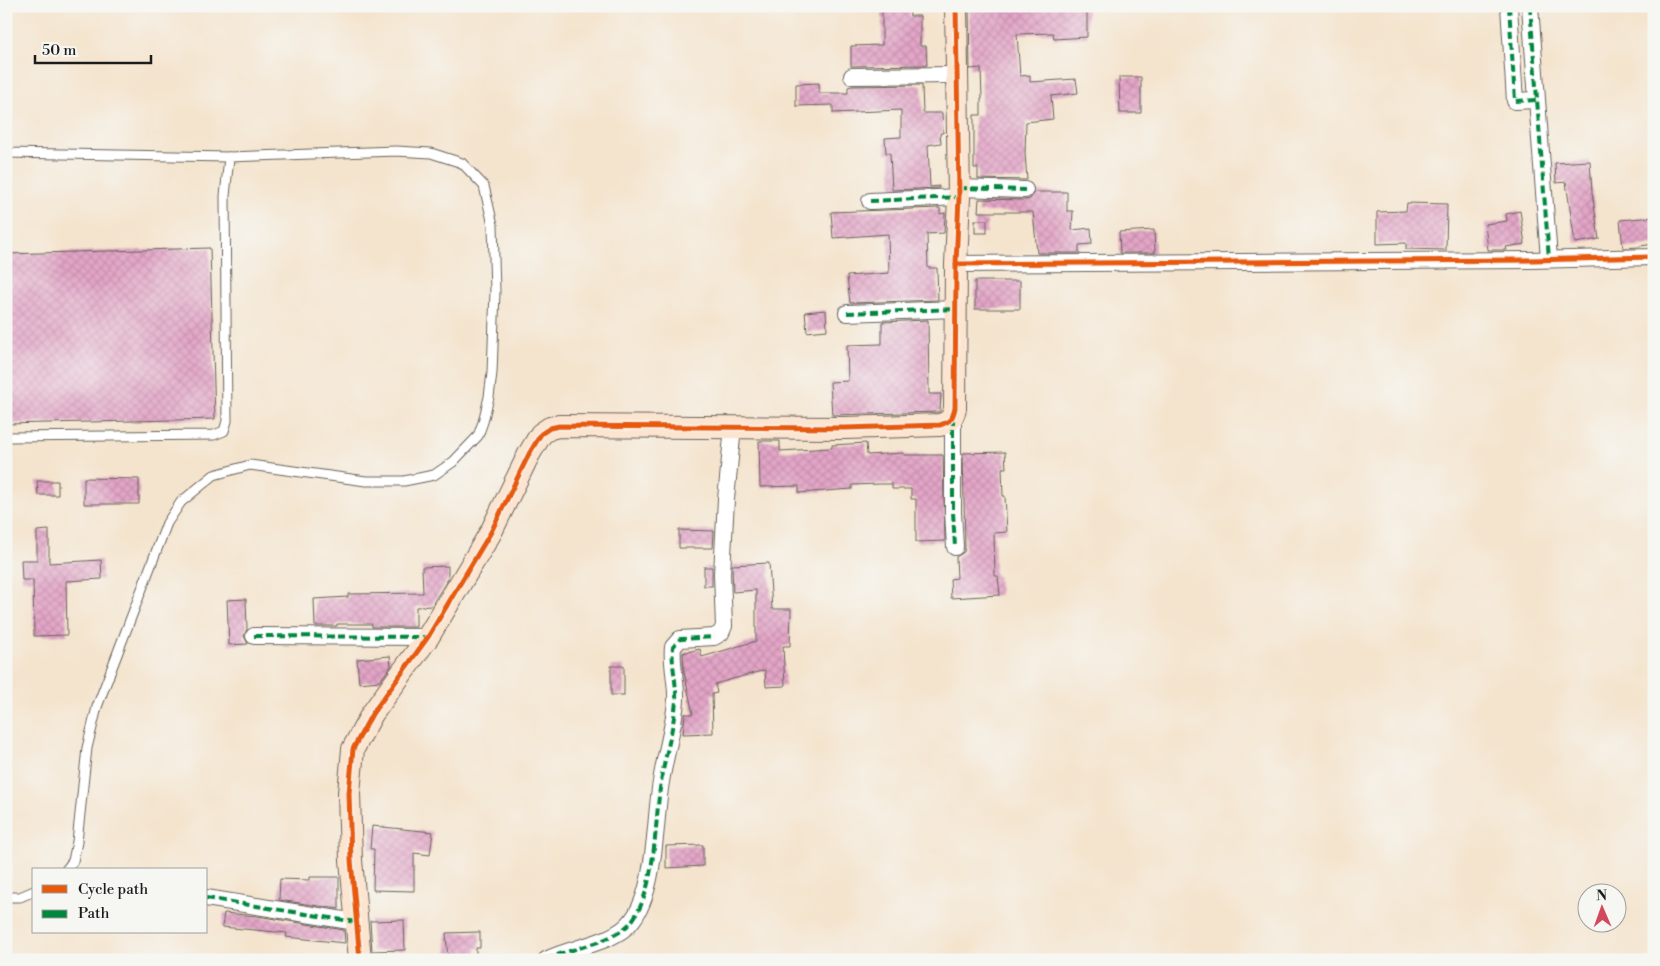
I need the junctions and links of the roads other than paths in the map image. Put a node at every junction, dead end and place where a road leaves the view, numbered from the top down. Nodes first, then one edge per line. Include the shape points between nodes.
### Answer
1 (956, 6) edge
2 (1510, 6) edge
3 (1530, 6) edge
4 (957, 75) junction
5 (852, 76) dead end
6 (1536, 100) junction
7 (6, 153) edge
8 (229, 156) junction
9 (1025, 190) dead end
10 (959, 192) junction
11 (870, 201) dead end
12 (1654, 257) edge
13 (1549, 259) junction
14 (956, 264) junction
15 (956, 309) junction
16 (847, 313) dead end
17 (953, 417) junction
18 (733, 427) junction
19 (6, 436) edge
20 (954, 547) dead end
21 (254, 636) dead end
22 (428, 637) junction
23 (68, 868) edge
24 (32, 892) edge
25 (6, 897) edge
26 (208, 898) edge
27 (356, 922) junction
28 (360, 960) edge
29 (546, 960) edge

1 - 4 street
2 - 6 street via 1515,101
3 - 6 street
4 - 5 street
4 - 10 street
6 - 13 street
7 - 8 lane
8 - 19 lane via 225,196 227,421 224,430 214,435
8 - 23 lane via 431,153 462,163 484,186 492,226 495,292 492,373 483,422 478,436 467,448 434,475 404,481 366,481 250,465 214,474 180,502 167,523 96,707 87,748 78,842
9 - 10 street
10 - 11 street
10 - 14 street
12 - 13 street
13 - 14 street
14 - 15 street
15 - 16 street
15 - 17 street
17 - 18 street via 940,424 846,428
17 - 20 street
18 - 22 street via 559,426 541,434 491,532
18 - 29 street via 722,574 724,626 714,637 680,639 673,647 675,710 661,782 647,889 638,913 626,928 608,938
21 - 22 street
22 - 27 street via 372,714 353,749 349,793
24 - 25 lane via 20,897
26 - 27 street
27 - 28 street

